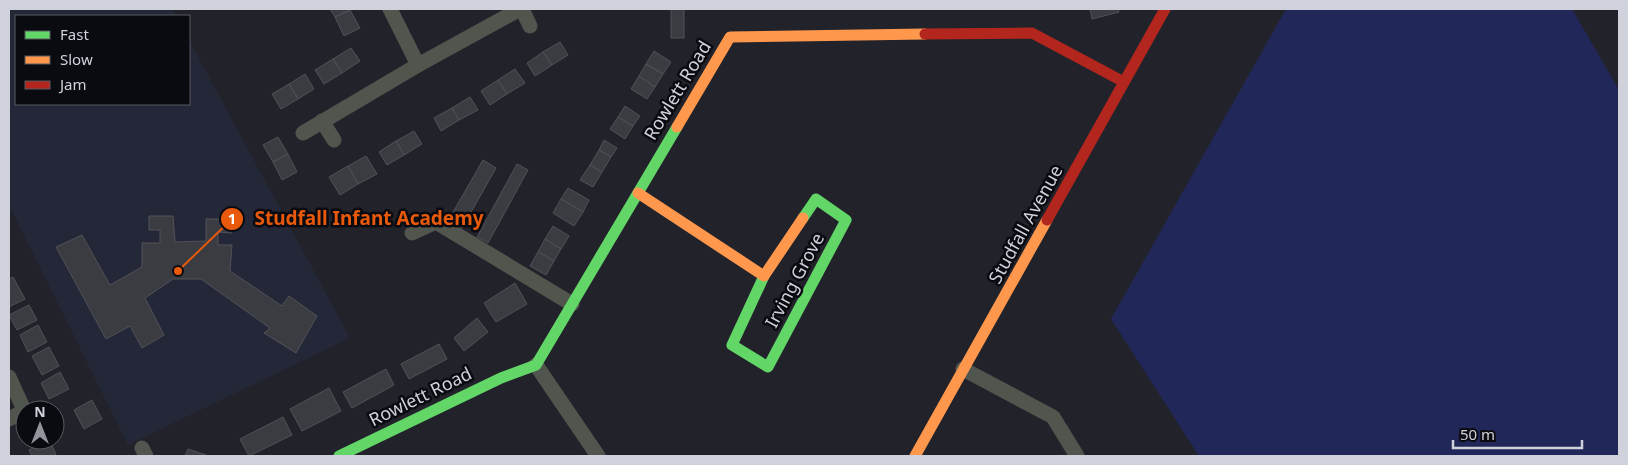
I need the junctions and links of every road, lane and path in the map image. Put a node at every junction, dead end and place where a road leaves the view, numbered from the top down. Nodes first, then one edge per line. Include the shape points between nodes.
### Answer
1 (390, 9) edge
2 (521, 9) edge
3 (1165, 9) edge
4 (530, 26) dead end
5 (418, 65) junction
6 (1124, 82) junction
7 (322, 121) junction
8 (303, 133) dead end
9 (334, 140) dead end
10 (638, 193) junction
11 (412, 233) dead end
12 (764, 276) junction
13 (572, 304) junction
14 (536, 365) junction
15 (964, 369) junction
16 (9, 377) edge
17 (20, 400) edge
18 (339, 456) edge
19 (598, 456) edge
20 (915, 456) edge
21 (1077, 456) edge

1 - 5 street
2 - 4 street
2 - 5 street
3 - 6 street, Studfall Avenue
5 - 7 street
6 - 10 street, Rowlett Road via 1032,33 730,37
6 - 15 street, Studfall Avenue
7 - 8 street
7 - 9 street
10 - 12 street, Irving Grove
10 - 13 street, Rowlett Road
11 - 13 street via 436,222
12 - 12 street, Irving Grove via 732,345 768,367 846,220 816,199
13 - 14 street, Rowlett Road
14 - 18 street, Rowlett Road via 501,378
14 - 19 street
15 - 20 street, Studfall Avenue
15 - 21 street via 1053,417
16 - 17 street

